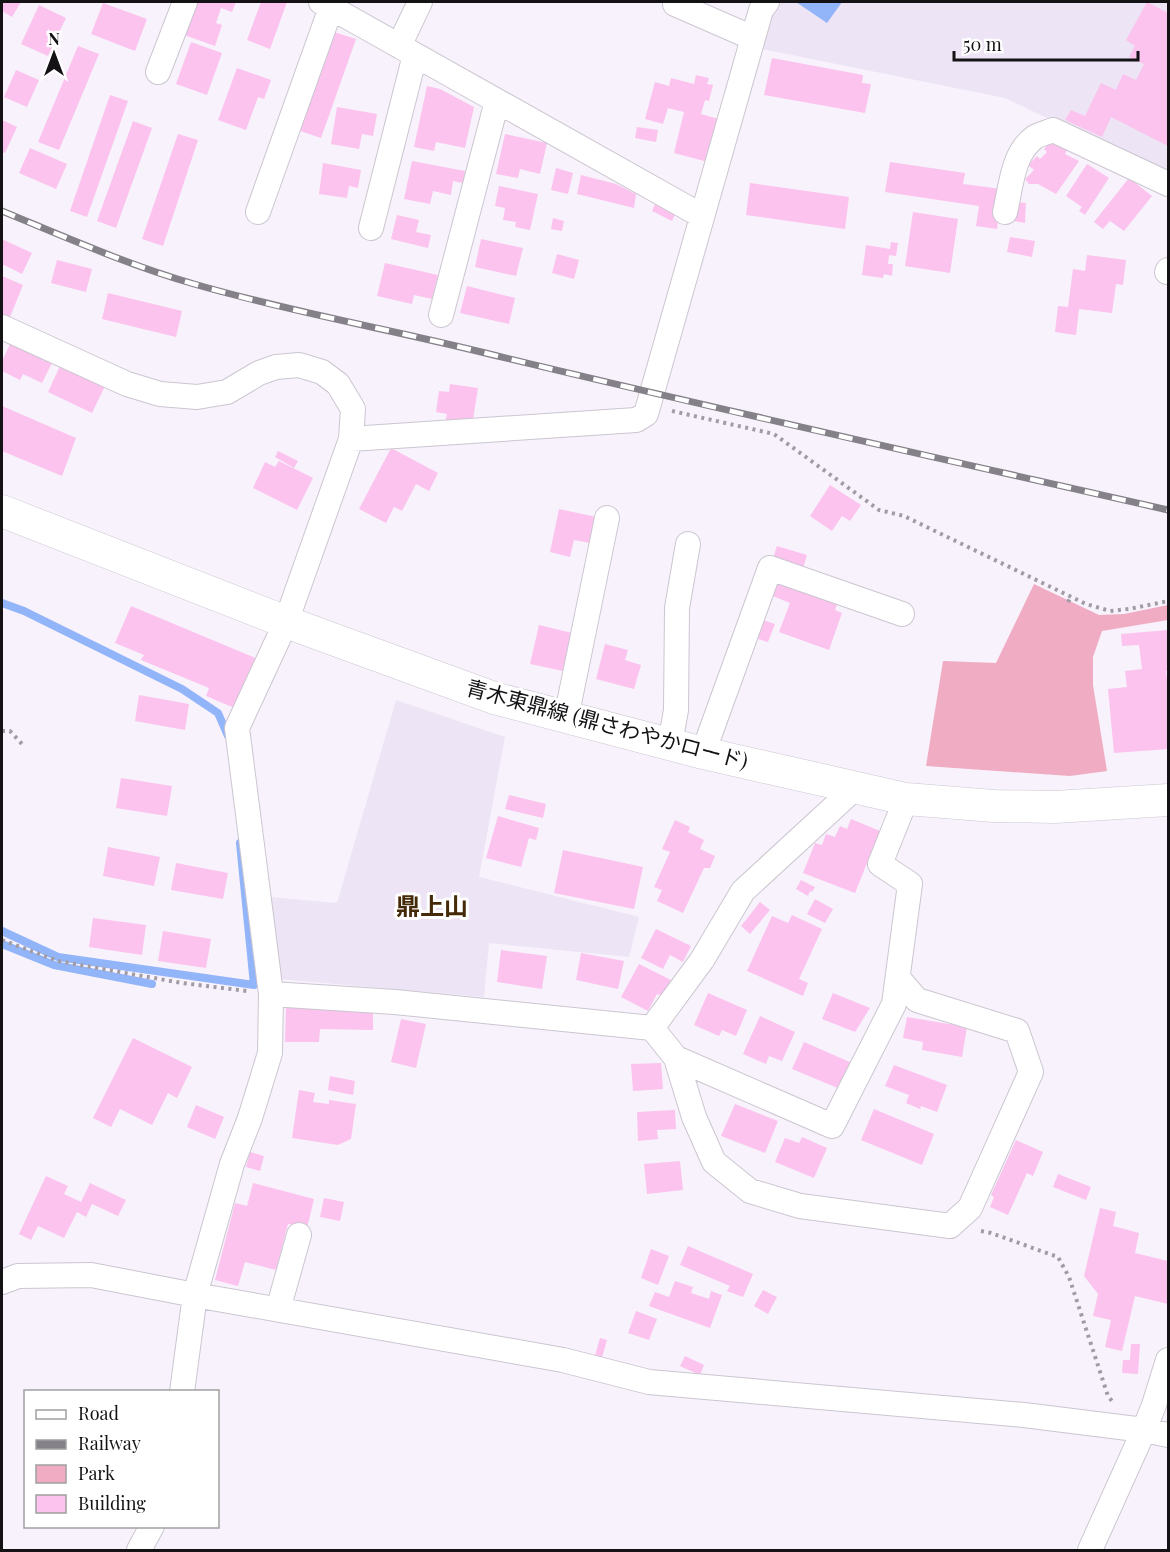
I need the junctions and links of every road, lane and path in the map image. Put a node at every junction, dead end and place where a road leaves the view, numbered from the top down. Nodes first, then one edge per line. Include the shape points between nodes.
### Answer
1 (185, 2) edge
2 (420, 2) edge
3 (767, 2) edge
4 (328, 3) edge
5 (675, 4) dead end
6 (753, 38) junction
7 (407, 50) junction
8 (159, 72) dead end
9 (497, 101) junction
10 (1168, 184) edge
11 (258, 212) dead end
12 (1005, 212) dead end
13 (702, 216) junction
14 (371, 228) dead end
15 (441, 315) dead end
16 (2, 327) edge
17 (648, 406) junction
18 (351, 439) junction
19 (2, 511) edge
20 (607, 518) dead end
21 (688, 544) dead end
22 (1071, 597) junction
23 (1168, 601) edge
24 (1068, 602) dead end
25 (902, 614) dead end
26 (286, 622) junction
27 (566, 718) junction
28 (2, 730) edge
29 (22, 744) dead end
30 (670, 744) junction
31 (703, 753) junction
32 (855, 788) junction
33 (906, 800) junction
34 (1168, 800) edge
35 (2, 940) edge
36 (898, 978) junction
37 (271, 994) junction
38 (652, 1028) junction
39 (676, 1059) junction
40 (950, 1226) junction
41 (300, 1235) dead end
42 (7, 1275) edge
43 (195, 1295) junction
44 (280, 1310) junction
45 (1168, 1360) edge
46 (182, 1390) edge
47 (1144, 1430) junction
48 (1168, 1435) edge
49 (151, 1528) edge
50 (139, 1551) edge
51 (1090, 1551) edge

1 - 8 street
2 - 7 street
3 - 6 street
4 - 7 street
4 - 11 street
5 - 6 street
6 - 13 street
7 - 9 street
7 - 14 street
9 - 13 street
9 - 15 street
10 - 12 street via 1053,130 1036,137 1022,150
13 - 17 street
16 - 18 street via 127,384 159,394 197,397 227,392 276,367 310,368 338,384 352,409
17 - 18 street via 646,414 636,420
17 - 22 path via 774,434 879,510 904,516
18 - 26 street
19 - 26 main road, 青木東鼎線 (鼎さわやかロード)
20 - 27 street
21 - 30 street via 677,608 676,710
22 - 23 path via 1110,611
22 - 24 path
25 - 31 street via 770,568
26 - 27 main road, 青木東鼎線 (鼎さわやかロード) via 494,698
26 - 37 street via 237,728
27 - 30 main road, 青木東鼎線 (鼎さわやかロード)
28 - 29 path via 10,731
30 - 31 main road, 青木東鼎線 (鼎さわやかロード)
31 - 32 main road, 青木東鼎線 (鼎さわやかロード)
32 - 33 main road, 青木東鼎線 (鼎さわやかロード)
32 - 38 street via 743,891 702,960
33 - 34 main road, 青木東鼎線 (鼎さわやかロード) via 1054,807
33 - 36 street via 880,864 910,884
35 - 37 path via 58,961
36 - 39 street via 894,1004 832,1126
36 - 40 street via 917,1000 1017,1031 1031,1072 970,1208
37 - 38 street via 395,1002
37 - 43 street via 270,1053 232,1164
38 - 39 street
39 - 40 street via 694,1117 714,1162 750,1191 800,1206
40 - 47 path via 991,1233 1058,1257 1069,1277 1108,1396 1126,1418
41 - 44 street
42 - 43 street via 91,1275
43 - 44 street
43 - 46 street
44 - 47 street via 563,1360 649,1382 1024,1415
45 - 47 street
47 - 48 street
47 - 51 street
49 - 50 street

